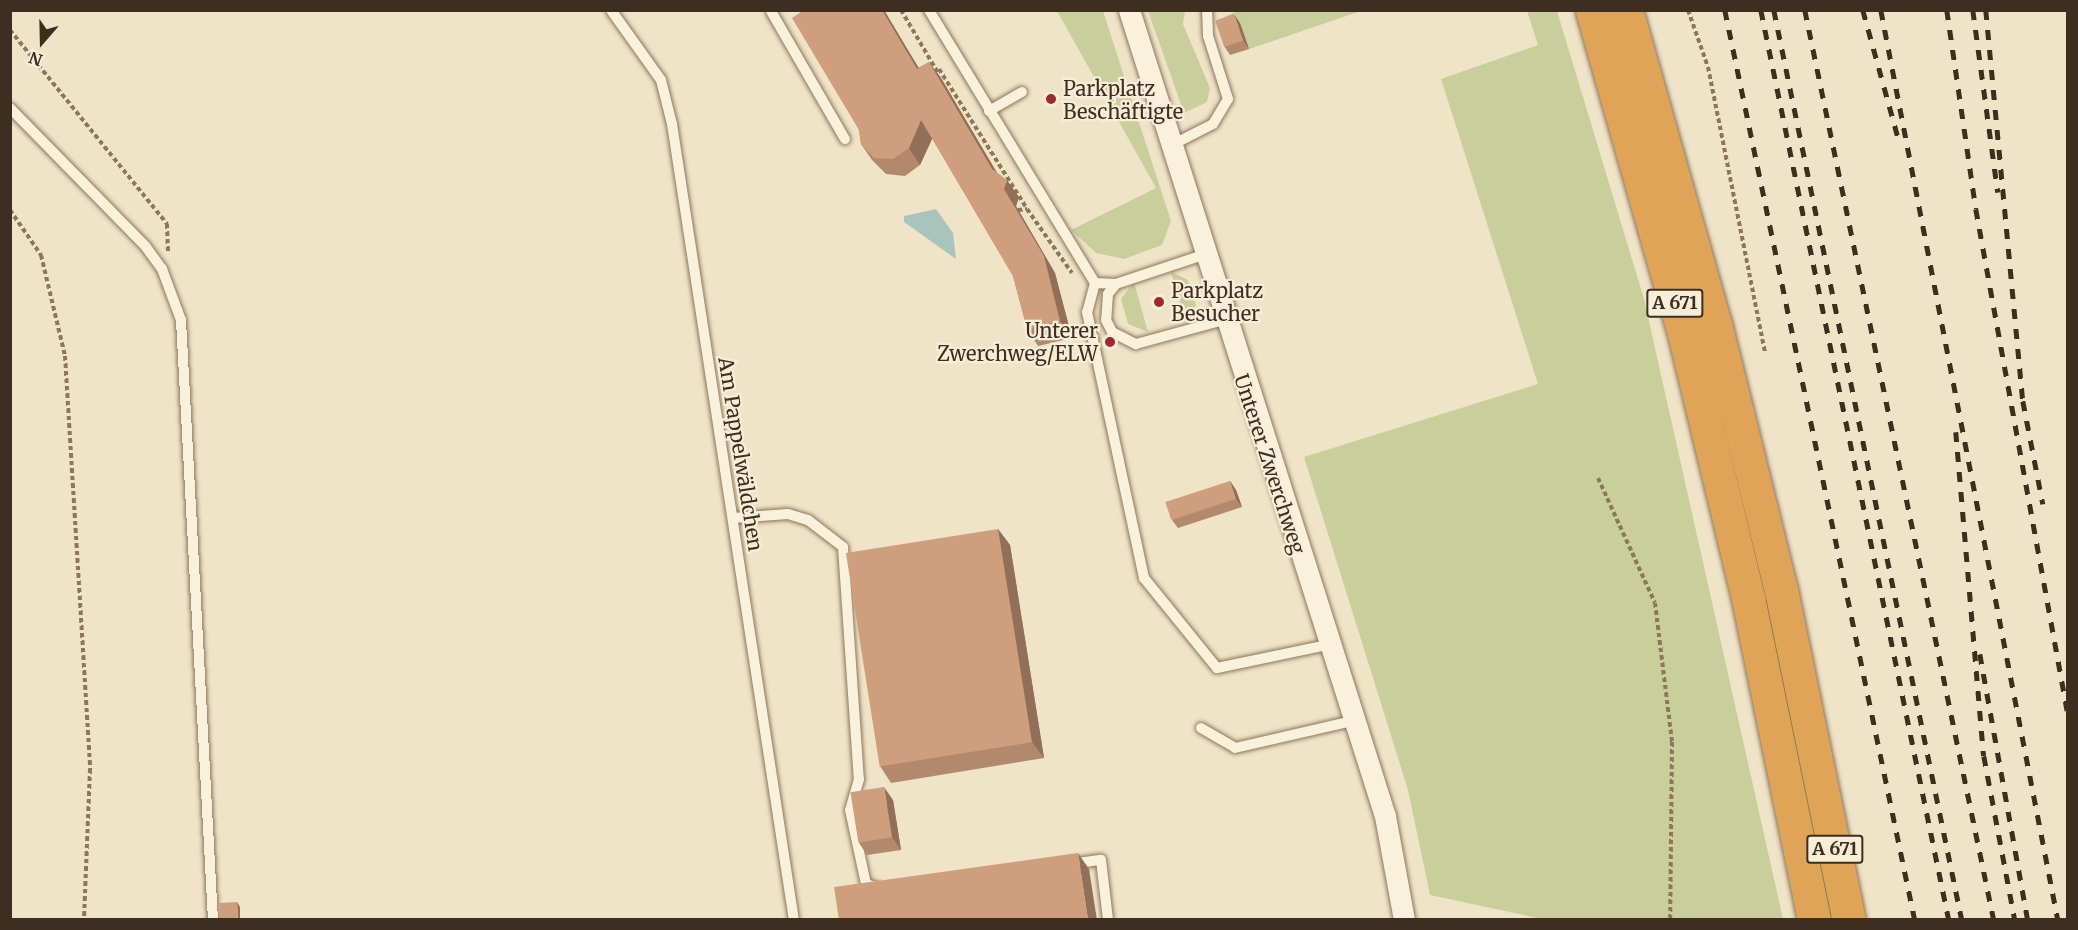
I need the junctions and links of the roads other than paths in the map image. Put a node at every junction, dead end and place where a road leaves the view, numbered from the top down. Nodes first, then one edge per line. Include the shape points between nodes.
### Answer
1 (611, 10) edge
2 (929, 10) edge
3 (1129, 10) edge
4 (1207, 10) edge
5 (1592, 10) edge
6 (1626, 10) edge
7 (771, 11) edge
8 (1022, 92) dead end
9 (10, 108) edge
10 (988, 111) junction
11 (845, 140) dead end
12 (1169, 147) junction
13 (1203, 255) junction
14 (1095, 283) junction
15 (1116, 284) junction
16 (1224, 320) junction
17 (733, 518) junction
18 (1327, 645) junction
19 (1353, 721) junction
20 (1201, 728) dead end
21 (1055, 866) edge
22 (897, 889) edge
23 (213, 920) edge
24 (794, 920) edge
25 (1108, 920) edge
26 (1404, 920) edge
27 (1815, 920) edge
28 (1848, 920) edge

1 - 17 lane, Am Pappelwäldchen via 661,80 672,124
2 - 10 lane
3 - 12 street, Unterer Zwerchweg
4 - 12 lane via 1208,36 1228,99 1213,124
5 - 27 highway, A 671 via 1683,329 1748,598
6 - 28 highway, A 671 via 1715,324 1781,590
7 - 11 lane
8 - 10 lane
9 - 23 lane via 162,269 181,320
10 - 14 lane
12 - 13 street, Unterer Zwerchweg
13 - 15 lane
13 - 16 street, Unterer Zwerchweg
14 - 15 lane
14 - 18 lane via 1087,312 1144,578 1217,668
15 - 16 lane via 1104,307 1106,320 1123,340 1149,342
16 - 18 street, Unterer Zwerchweg
17 - 22 lane via 788,514 808,519 843,547 859,779 850,810 866,884
17 - 24 lane, Am Pappelwäldchen
18 - 19 street, Unterer Zwerchweg
19 - 20 lane via 1235,748
19 - 26 street, Unterer Zwerchweg via 1385,816
21 - 25 lane via 1101,860

